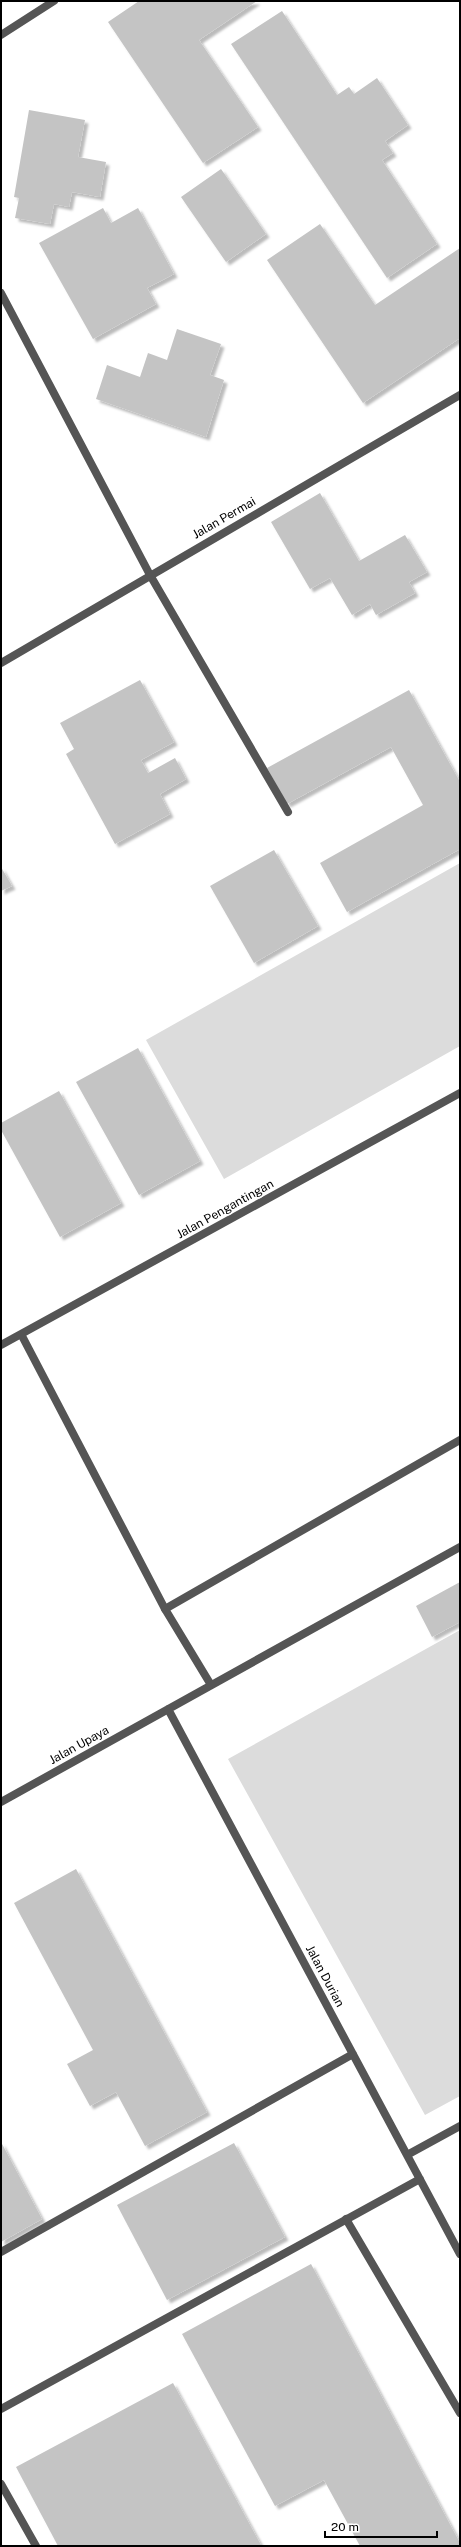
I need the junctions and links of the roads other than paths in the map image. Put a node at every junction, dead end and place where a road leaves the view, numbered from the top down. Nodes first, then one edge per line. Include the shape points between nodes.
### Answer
1 (54, 1) edge
2 (1, 35) edge
3 (1, 293) edge
4 (460, 395) edge
5 (150, 575) junction
6 (1, 663) edge
7 (288, 812) dead end
8 (460, 1093) edge
9 (21, 1334) junction
10 (1, 1345) edge
11 (460, 1440) edge
12 (460, 1547) edge
13 (165, 1609) junction
14 (211, 1685) junction
15 (168, 1709) junction
16 (1, 1802) edge
17 (353, 2054) junction
18 (460, 2126) edge
19 (407, 2155) junction
20 (420, 2179) junction
21 (346, 2219) junction
22 (1, 2252) edge
23 (460, 2254) edge
24 (1, 2408) edge
25 (460, 2413) edge
26 (1, 2484) edge
27 (36, 2546) edge

1 - 2 street
3 - 5 street
4 - 5 street, Jalan Permai
5 - 6 street, Jalan Permai
5 - 7 street
8 - 9 street, Jalan Pengantingan
9 - 10 street, Jalan Pengantingan
9 - 13 street
11 - 13 street
12 - 14 street, Jalan Upaya
13 - 14 street
14 - 15 street, Jalan Upaya
15 - 16 street, Jalan Upaya
15 - 17 street, Jalan Durian
17 - 19 street, Jalan Durian
17 - 22 street
18 - 19 street
19 - 20 street, Jalan Durian
20 - 21 street
20 - 23 street, Jalan Durian
21 - 24 street
21 - 25 street
26 - 27 street

